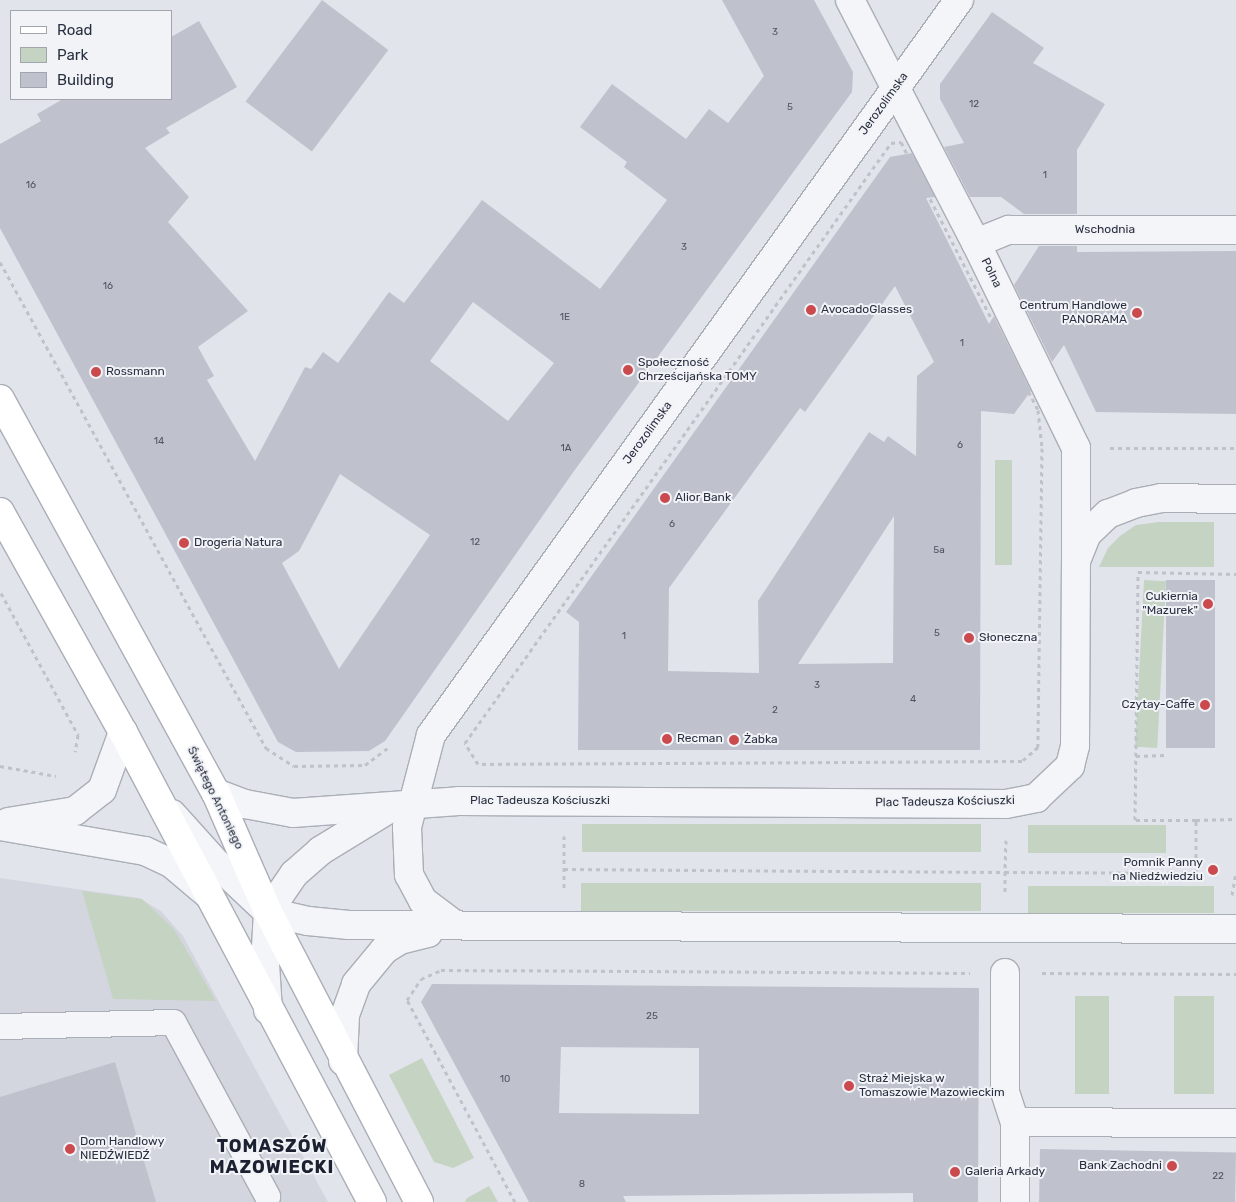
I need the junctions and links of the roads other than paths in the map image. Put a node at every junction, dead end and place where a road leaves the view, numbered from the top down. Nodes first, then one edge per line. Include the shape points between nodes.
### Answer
1 (850, 0) edge
2 (959, 0) edge
3 (895, 88) junction
4 (1236, 230) edge
5 (976, 243) junction
6 (0, 399) edge
7 (1236, 499) edge
8 (0, 512) edge
9 (1076, 562) junction
10 (123, 732) junction
11 (216, 793) junction
12 (156, 796) junction
13 (401, 806) junction
14 (0, 825) edge
15 (209, 895) junction
16 (268, 912) junction
17 (455, 925) junction
18 (1236, 929) edge
19 (1005, 974) road end
20 (268, 1010) junction
21 (0, 1026) edge
22 (343, 1061) junction
23 (1015, 1122) junction
24 (1236, 1123) edge
25 (267, 1196) dead end
26 (372, 1202) edge
27 (419, 1202) edge
28 (1015, 1202) edge

1 - 3 street, Polna
2 - 3 street, Jerozolimska
3 - 5 street, Polna
3 - 13 street, Jerozolimska via 431,735
4 - 5 street, Wschodnia via 1009,230
5 - 9 street, Polna via 1076,448
6 - 11 main road, Świętego Antoniego
7 - 9 street, Plac Tadeusza Kościuszki via 1161,498 1122,508 1108,514 1087,534
8 - 10 main road
9 - 13 street, Plac Tadeusza Kościuszki via 1075,746 1070,766 1036,798 1006,804
10 - 12 main road
10 - 14 street via 102,790 75,810
11 - 13 street, Plac Tadeusza Kościuszki via 245,804 293,813
11 - 16 main road, Świętego Antoniego
12 - 15 main road
12 - 16 street via 217,864
13 - 16 street via 320,851 294,874
13 - 17 street via 409,875 422,901
14 - 15 street via 145,851 171,863
15 - 20 main road
16 - 17 street via 349,925
16 - 20 street via 265,964
16 - 22 main road, Świętego Antoniego
17 - 18 street
17 - 22 street via 400,940 371,962 356,984 345,1015
19 - 23 street via 1005,1092
20 - 26 main road
21 - 25 lane via 173,1022
22 - 27 main road, Świętego Antoniego
23 - 24 street
23 - 28 street

